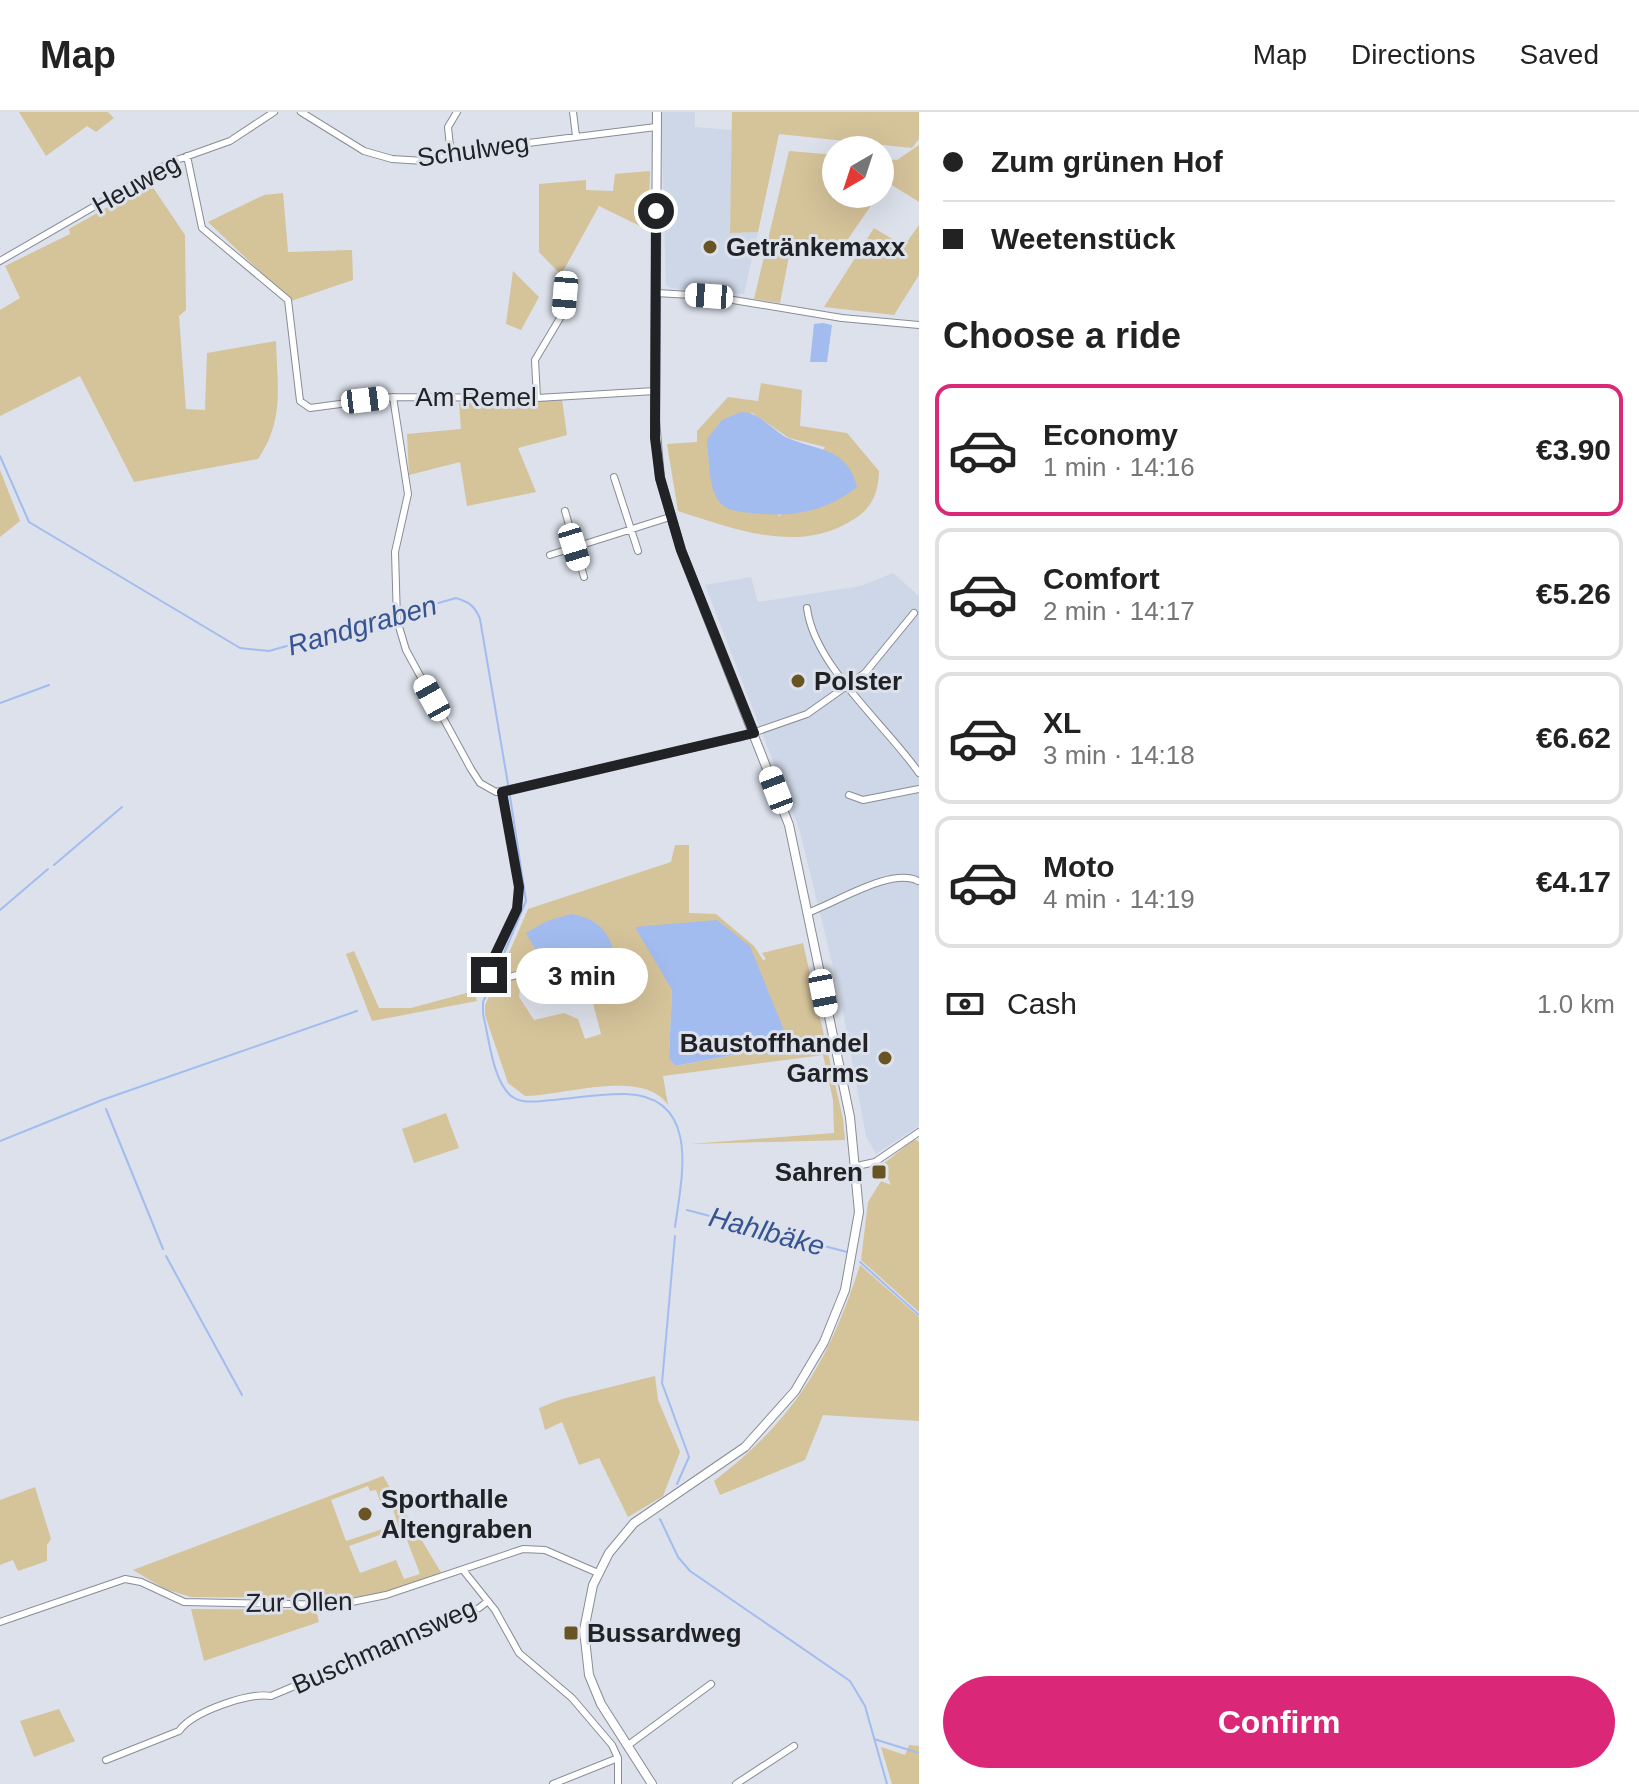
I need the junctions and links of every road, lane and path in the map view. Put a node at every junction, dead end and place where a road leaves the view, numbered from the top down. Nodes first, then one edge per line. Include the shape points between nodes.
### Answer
1 (274, 112) edge
2 (301, 112) edge
3 (457, 112) edge
4 (573, 112) edge
5 (657, 112) edge
6 (656, 127) junction
7 (576, 136) junction
8 (187, 156) junction
9 (451, 157) junction
10 (0, 261) edge
11 (656, 293) junction
12 (565, 295) dead end
13 (919, 325) edge
14 (655, 391) junction
15 (393, 397) junction
16 (537, 398) junction
17 (614, 477) dead end
18 (565, 511) dead end
19 (670, 517) junction
20 (631, 529) junction
21 (574, 547) junction
22 (638, 551) dead end
23 (550, 555) dead end
24 (584, 577) dead end
25 (807, 608) dead end
26 (914, 613) dead end
27 (849, 687) junction
28 (754, 733) junction
29 (919, 773) edge
30 (919, 789) edge
31 (502, 792) junction
32 (849, 795) dead end
33 (919, 881) edge
34 (807, 913) junction
35 (524, 973) dead end
36 (919, 1132) edge
37 (856, 1153) junction
38 (869, 1163) junction
39 (857, 1166) junction
40 (463, 1570) junction
41 (598, 1573) junction
42 (488, 1601) junction
43 (0, 1622) edge
44 (711, 1684) dead end
45 (627, 1746) junction
46 (794, 1746) dead end
47 (618, 1758) junction
48 (106, 1760) dead end
49 (553, 1784) edge
50 (618, 1784) edge
51 (652, 1784) edge
52 (736, 1784) edge

1 - 8 street, Heuweg via 230,141
2 - 9 street, Schulweg via 380,157
3 - 9 street via 448,127
4 - 7 street
5 - 6 main road
6 - 7 street, Schulweg
6 - 11 main road
7 - 9 street, Schulweg
8 - 10 street, Heuweg
8 - 15 street, Am Remel via 202,228 288,300 300,401 310,408
11 - 13 street
11 - 14 main road
12 - 16 street via 563,313 535,360
14 - 16 street, Am Remel
14 - 19 main road via 656,455
15 - 16 street, Am Remel
15 - 31 street via 408,494 395,552 397,620 406,650 471,769 486,787
17 - 20 street
18 - 21 street
19 - 20 street
19 - 28 main road
20 - 21 street
20 - 22 street
21 - 23 street
21 - 24 street
25 - 27 street via 809,624
26 - 27 street
27 - 28 street via 807,714
27 - 29 street
28 - 31 street
28 - 34 main road via 789,825
30 - 32 street via 863,800
31 - 35 street via 518,898 489,975 499,980
33 - 34 street via 910,877 879,882
34 - 37 main road
36 - 38 street
37 - 38 street
37 - 39 main road
38 - 39 street
39 - 41 main road via 853,1258 829,1332 806,1375 745,1447 634,1523
40 - 41 street, Zur Ollen via 533,1548
40 - 42 street
40 - 43 street, Zur Ollen via 337,1605 184,1602 125,1579
41 - 45 main road via 586,1613 585,1658 593,1690
42 - 47 street via 519,1653 572,1698
42 - 48 street, Buschmannsweg via 271,1696 256,1693 211,1711 185,1722 179,1731
44 - 45 street
45 - 51 main road
46 - 52 street
47 - 49 street
47 - 50 street

